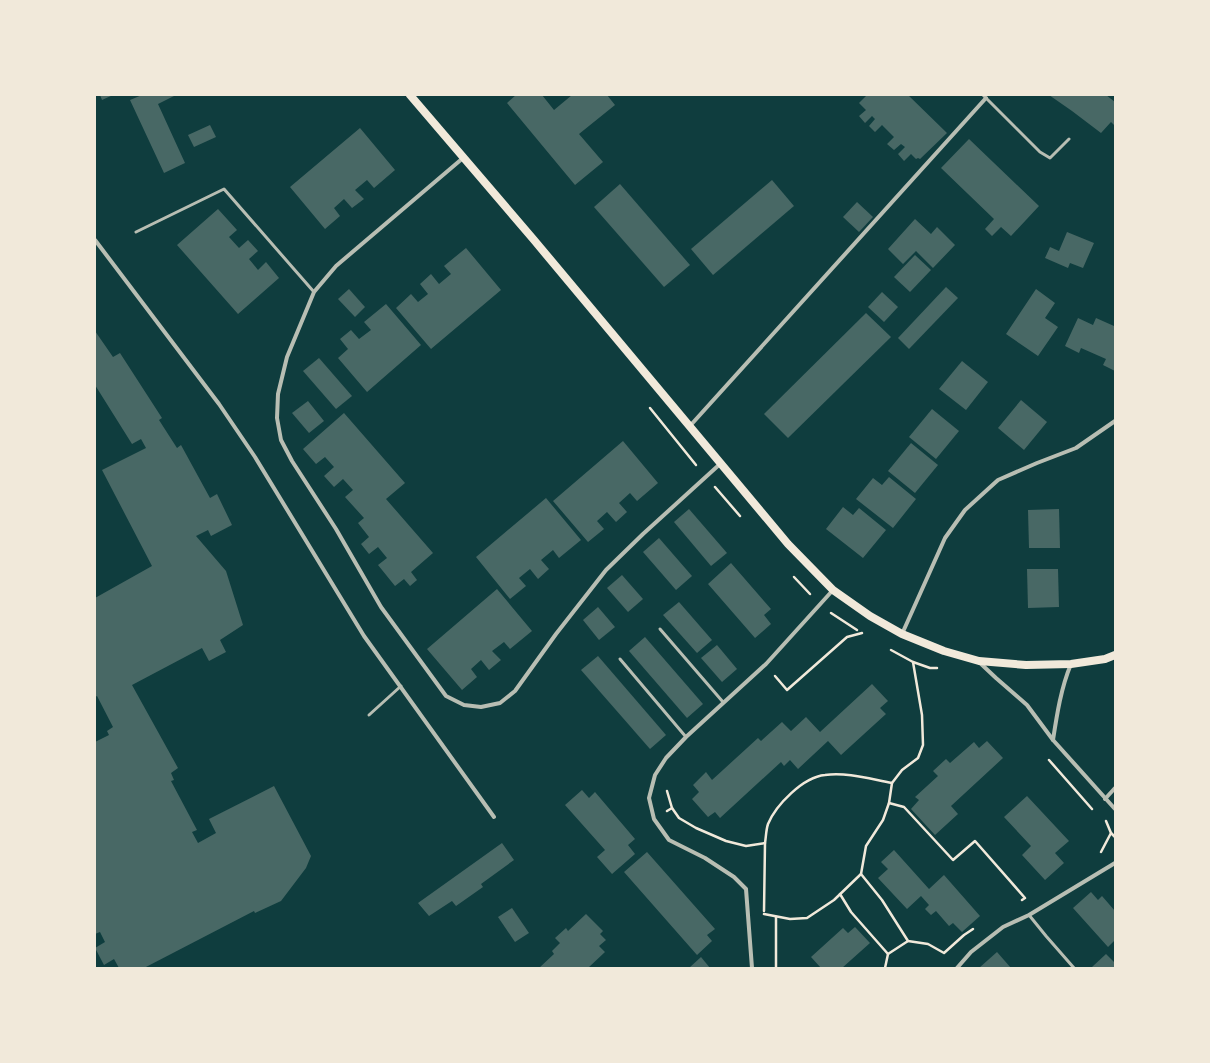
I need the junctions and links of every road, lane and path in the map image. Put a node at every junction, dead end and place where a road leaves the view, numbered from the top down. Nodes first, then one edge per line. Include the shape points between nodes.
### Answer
1 (410, 95) edge
2 (984, 97) edge
3 (1068, 139) dead end
4 (463, 158) junction
5 (136, 232) dead end
6 (95, 240) edge
7 (314, 292) junction
8 (645, 402) dead end
9 (1115, 421) edge
10 (689, 427) junction
11 (720, 464) junction
12 (706, 478) junction
13 (743, 520) dead end
14 (791, 573) dead end
15 (833, 590) junction
16 (820, 604) junction
17 (660, 630) dead end
18 (862, 633) junction
19 (902, 634) junction
20 (868, 636) dead end
21 (888, 648) dead end
22 (1115, 655) edge
23 (620, 659) dead end
24 (979, 661) junction
25 (913, 662) junction
26 (1072, 664) junction
27 (943, 669) dead end
28 (774, 675) dead end
29 (402, 686) junction
30 (723, 702) junction
31 (369, 715) dead end
32 (686, 737) junction
33 (1053, 740) junction
34 (1048, 758) dead end
35 (892, 783) junction
36 (668, 784) dead end
37 (1115, 788) edge
38 (1105, 799) junction
39 (889, 803) junction
40 (672, 808) junction
41 (1115, 809) edge
42 (1096, 813) dead end
43 (494, 817) dead end
44 (1101, 817) dead end
45 (654, 819) junction
46 (1111, 833) junction
47 (1115, 837) edge
48 (765, 843) junction
49 (1095, 856) dead end
50 (1115, 863) edge
51 (861, 874) junction
52 (840, 894) junction
53 (1030, 894) dead end
54 (1025, 898) junction
55 (1019, 901) dead end
56 (764, 914) junction
57 (1029, 915) junction
58 (748, 916) junction
59 (776, 916) junction
60 (978, 926) dead end
61 (908, 941) junction
62 (888, 954) junction
63 (752, 968) edge
64 (776, 968) edge
65 (885, 968) edge
66 (957, 968) edge
67 (1074, 968) edge

1 - 4 main road
2 - 3 lane via 1040,152 1050,158
2 - 10 street
4 - 7 street via 336,266
4 - 10 main road
5 - 7 lane via 224,189
6 - 29 street via 219,404 255,457 364,636
7 - 12 street via 287,357 278,394 277,418 281,440 381,606 446,696 458,702 481,707 500,703 515,691 606,570
8 - 12 path
9 - 19 street via 1076,448 998,480 965,510 945,538
10 - 11 main road
11 - 12 street
11 - 15 main road via 788,544
12 - 13 path
14 - 16 path
15 - 16 street
15 - 19 main road via 870,616
16 - 18 path
16 - 30 street via 766,664
17 - 30 lane
18 - 20 path
18 - 28 path via 847,637 787,690
19 - 24 main road via 944,651
21 - 25 path
22 - 26 main road
23 - 32 lane
24 - 26 main road via 1026,665
24 - 33 street via 1028,705
25 - 27 path
25 - 35 path via 922,715 923,745 918,758 902,770
26 - 33 street via 1065,680
29 - 31 lane
29 - 43 street
30 - 32 street
32 - 45 street via 666,758 655,775 649,798
33 - 38 street
34 - 42 path
35 - 39 path
35 - 48 path via 842,774 823,775 805,782 776,809 768,825
36 - 40 path via 667,791
37 - 38 street
38 - 41 street
39 - 51 path via 883,820 866,846
39 - 54 path via 904,807 953,860 975,841
40 - 45 path
40 - 48 path via 679,818 726,841 746,846
44 - 46 path
45 - 58 street via 670,840 705,858 734,877 746,889
46 - 47 path
46 - 49 path via 1102,852
48 - 56 path
50 - 57 street
51 - 52 path
51 - 61 path via 882,900
52 - 59 path via 807,918 790,919
52 - 62 path via 851,912
53 - 54 path
54 - 55 path
56 - 58 path
56 - 59 path
57 - 66 street via 1003,927
57 - 67 lane
58 - 63 street
59 - 64 path
60 - 61 path via 944,953 928,944
61 - 62 path
62 - 65 path

